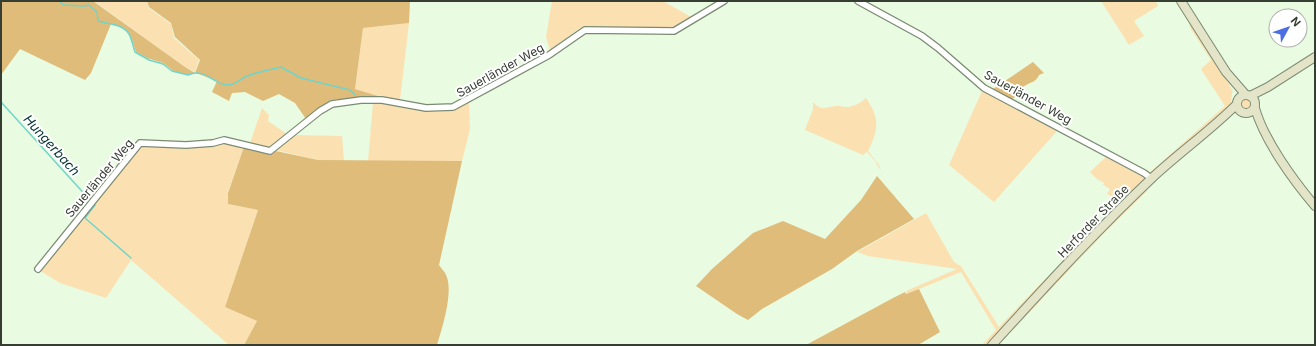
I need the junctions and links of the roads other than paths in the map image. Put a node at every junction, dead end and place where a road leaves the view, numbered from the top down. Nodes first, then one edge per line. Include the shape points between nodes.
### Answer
1 (724, 1) edge
2 (858, 1) edge
3 (1181, 1) edge
4 (1315, 57) edge
5 (1226, 72) junction
6 (1251, 100) junction
7 (1241, 107) junction
8 (1261, 128) junction
9 (1152, 179) junction
10 (1315, 206) edge
11 (38, 269) dead end
12 (992, 345) edge

1 - 11 street, Sauerländer Weg via 674,31 585,30 549,55 453,108 426,108 382,100 332,104 270,151 224,140 186,146 140,143
2 - 9 street, Sauerländer Weg via 922,36 984,88
3 - 5 street
4 - 6 street
5 - 6 street
5 - 7 street
6 - 7 street via 1241,96
6 - 7 street via 1252,112
6 - 8 street
7 - 8 street
7 - 9 street, Herforder Straße via 1218,122
8 - 10 street
9 - 12 street, Herforder Straße

